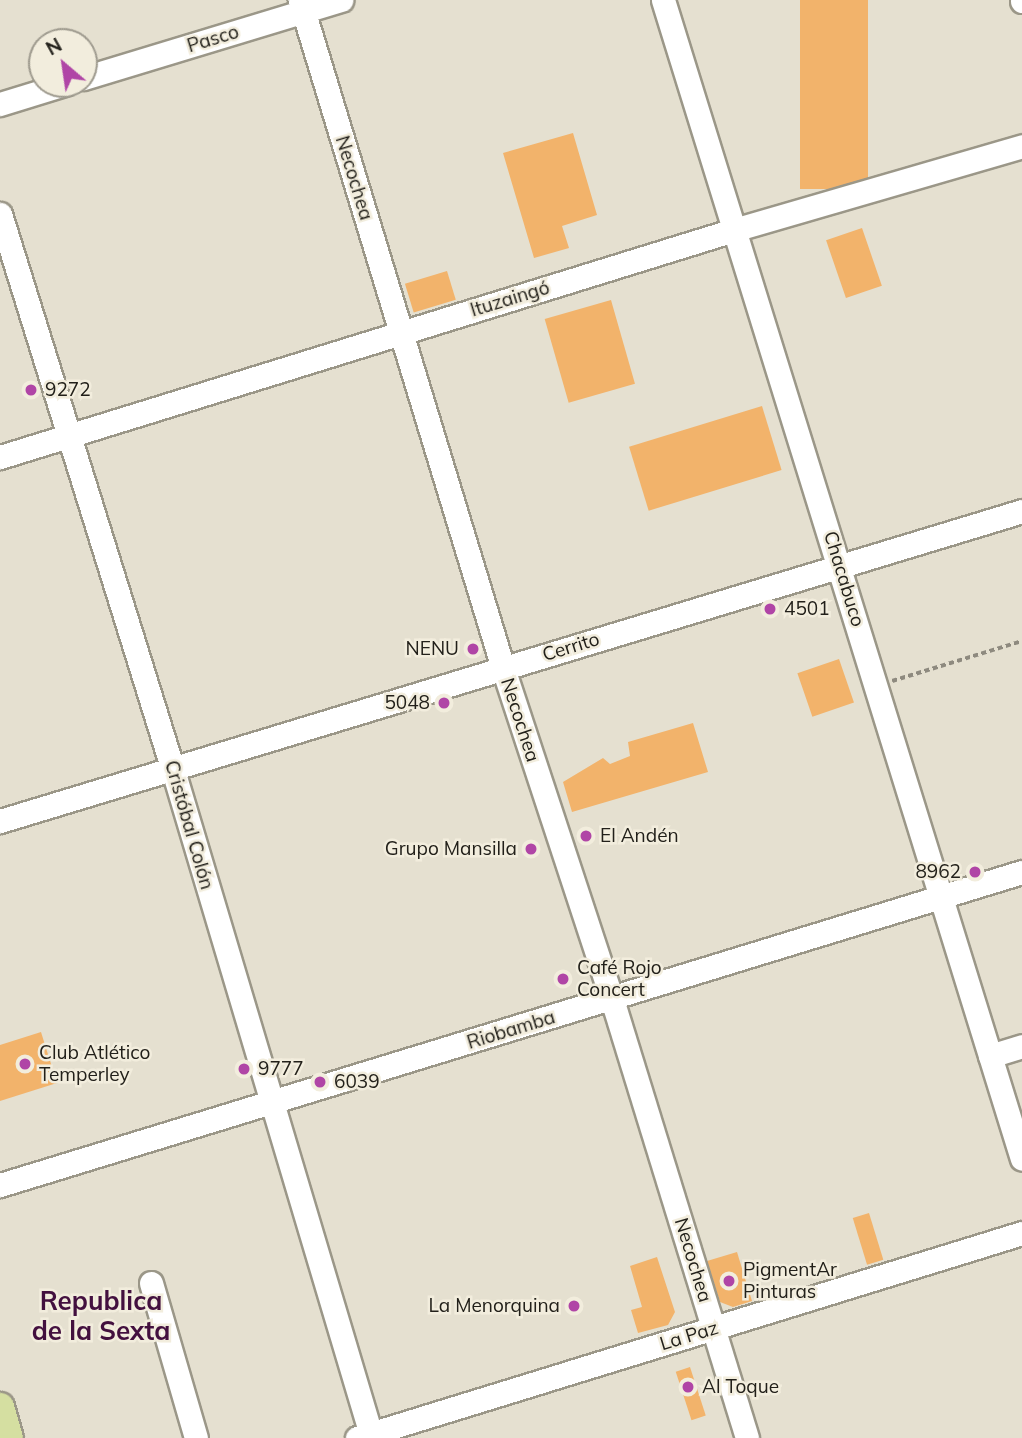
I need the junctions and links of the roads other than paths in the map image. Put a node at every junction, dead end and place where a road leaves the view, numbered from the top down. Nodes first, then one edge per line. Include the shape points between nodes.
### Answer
1 (341, 0) edge
2 (663, 0) edge
3 (302, 6) edge
4 (98, 73) edge
5 (28, 95) edge
6 (0, 104) edge
7 (1022, 146) edge
8 (0, 214) edge
9 (737, 229) junction
10 (401, 333) junction
11 (69, 436) junction
12 (0, 457) edge
13 (1022, 511) edge
14 (840, 564) junction
15 (503, 668) junction
16 (173, 770) junction
17 (0, 821) edge
18 (1022, 872) edge
19 (942, 897) junction
20 (612, 999) junction
21 (1022, 1046) edge
22 (990, 1056) junction
23 (270, 1104) junction
24 (1022, 1158) edge
25 (0, 1185) edge
26 (1022, 1233) edge
27 (151, 1283) dead end
28 (714, 1328) junction
29 (0, 1407) edge
30 (367, 1437) edge
31 (9, 1438) edge
32 (196, 1438) edge
33 (747, 1438) edge

1 - 3 street, Pasco
2 - 9 street, Chacabuco
3 - 4 street, Pasco
3 - 10 street, Necochea
5 - 6 street
7 - 9 street, Ituzaingó
8 - 11 street, Cristóbal Colón
9 - 10 street, Ituzaingó
9 - 14 street, Chacabuco
10 - 11 street, Ituzaingó
10 - 15 street, Necochea
11 - 12 street, Ituzaingó
11 - 16 street, Cristóbal Colón
13 - 14 street, Cerrito
14 - 15 street, Cerrito
14 - 19 street, Chacabuco
15 - 16 street, Cerrito
15 - 20 street, Necochea
16 - 17 street, Cerrito
16 - 23 street, Cristóbal Colón
18 - 19 street, Riobamba
19 - 20 street, Riobamba
19 - 22 street, Chacabuco
20 - 23 street, Riobamba
20 - 28 street, Necochea
21 - 22 street
22 - 24 street, Chacabuco
23 - 25 street, Riobamba
23 - 30 street, Cristóbal Colón
26 - 28 street, La Paz
27 - 32 street
28 - 30 street, La Paz
28 - 33 street, Necochea
29 - 31 main road

